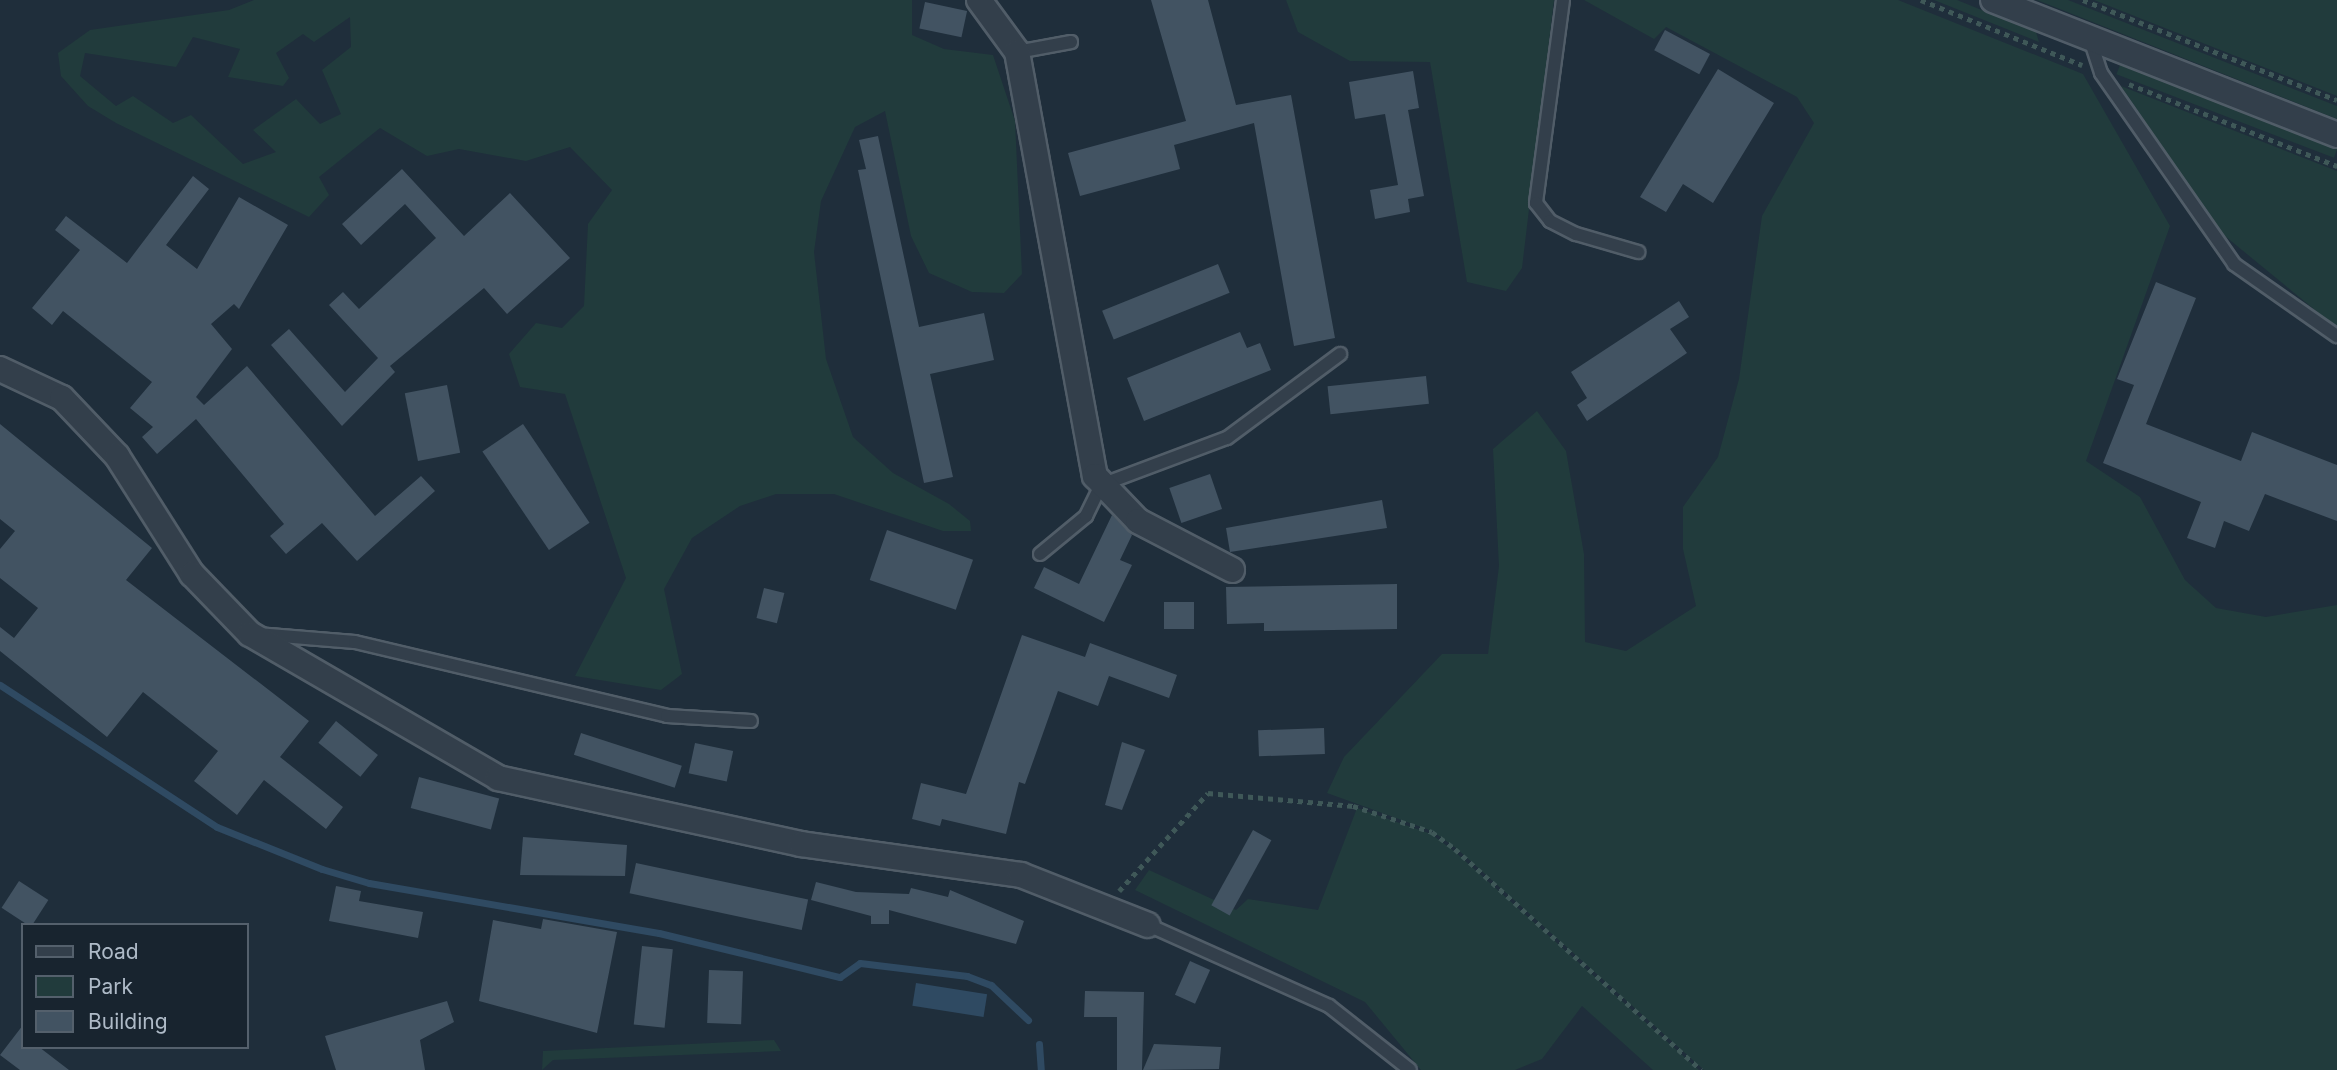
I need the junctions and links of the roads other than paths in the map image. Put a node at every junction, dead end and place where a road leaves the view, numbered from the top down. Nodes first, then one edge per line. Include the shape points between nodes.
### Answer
1 (979, 0) edge
2 (1563, 0) edge
3 (1993, 0) edge
4 (2090, 39) junction
5 (1071, 42) dead end
6 (1017, 52) junction
7 (2337, 135) edge
8 (1638, 252) dead end
9 (2337, 336) edge
10 (1340, 354) dead end
11 (0, 369) edge
12 (1101, 485) junction
13 (1040, 554) dead end
14 (1232, 570) dead end
15 (250, 634) junction
16 (751, 721) dead end
17 (1148, 925) joint
18 (1410, 1070) edge

1 - 6 street
2 - 8 lane via 1536,203 1550,221 1576,234
3 - 4 street
4 - 7 street
4 - 9 lane via 2101,73 2234,264
5 - 6 lane
6 - 12 street via 1083,436
10 - 12 lane via 1227,438
11 - 15 street via 62,398 117,456 192,574
12 - 13 lane via 1086,516
12 - 14 street via 1138,522
15 - 16 lane via 355,642 667,716
15 - 17 street via 498,778 801,844 1021,875
17 - 18 lane via 1329,1006

